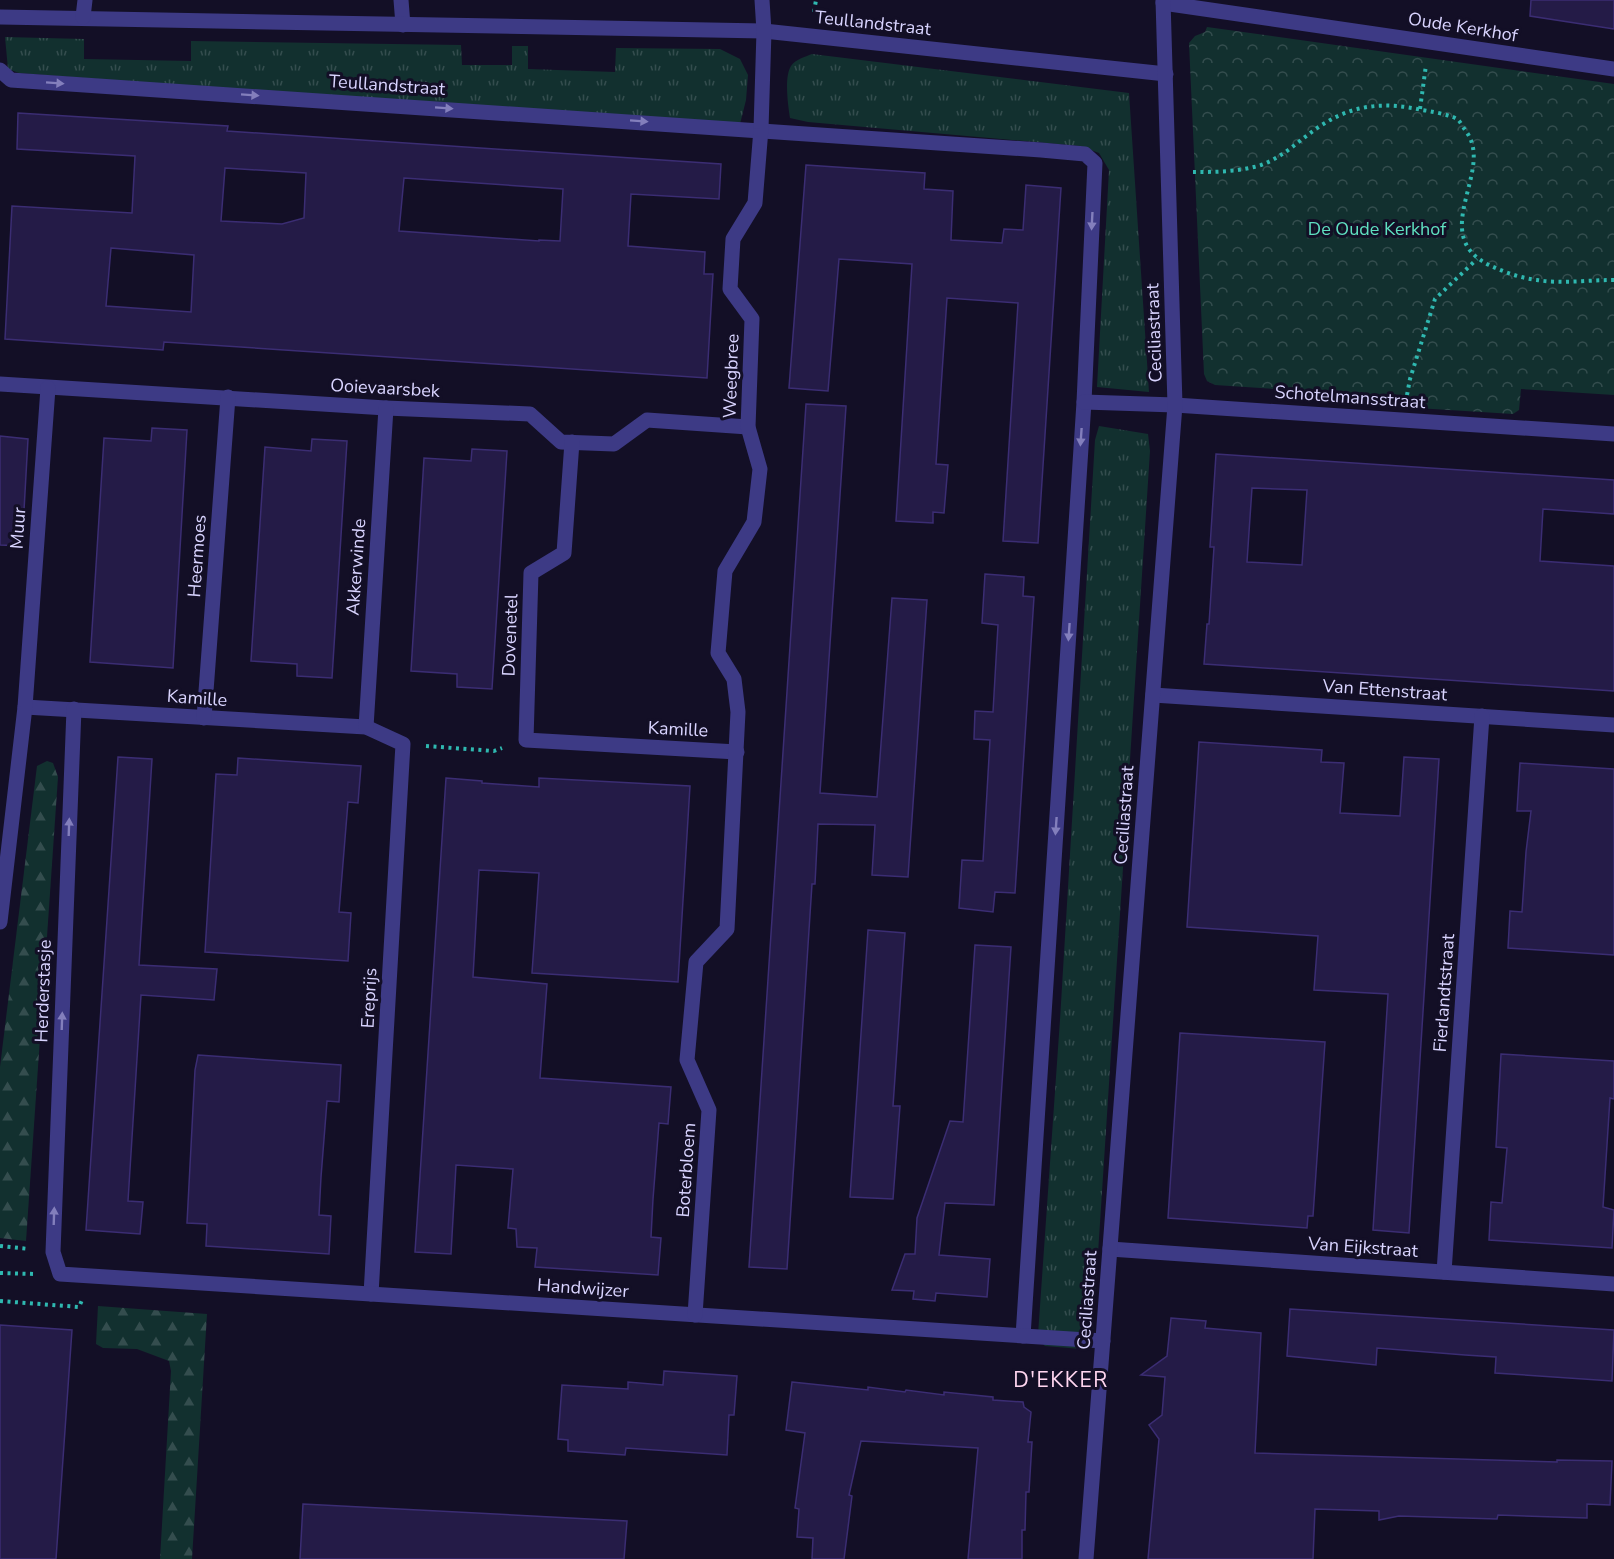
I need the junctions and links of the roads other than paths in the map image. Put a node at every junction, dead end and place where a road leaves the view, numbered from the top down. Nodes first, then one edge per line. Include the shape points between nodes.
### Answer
1 (85, 0) edge
2 (401, 0) edge
3 (762, 0) edge
4 (1163, 1) edge
5 (0, 17) edge
6 (83, 17) junction
7 (403, 25) junction
8 (764, 31) junction
9 (1614, 69) edge
10 (0, 70) edge
11 (1166, 74) junction
12 (762, 129) junction
13 (0, 384) edge
14 (48, 388) junction
15 (228, 397) junction
16 (1084, 402) junction
17 (1176, 405) junction
18 (386, 408) junction
19 (748, 427) junction
20 (1614, 434) edge
21 (572, 442) junction
22 (1153, 695) junction
23 (25, 707) junction
24 (74, 709) junction
25 (1482, 716) junction
26 (204, 718) junction
27 (1614, 725) edge
28 (366, 728) junction
29 (526, 740) joint
30 (737, 752) junction
31 (733, 793) joint
32 (0, 922) edge
33 (1110, 1249) junction
34 (1444, 1272) junction
35 (60, 1274) joint
36 (1614, 1284) edge
37 (371, 1294) junction
38 (695, 1315) junction
39 (1023, 1336) junction
40 (1103, 1341) junction
41 (1086, 1559) edge

1 - 6 street
2 - 7 street
3 - 8 street, Weegbree
4 - 9 street, Oude Kerkhof
4 - 11 street, Ceciliastraat
5 - 6 street, Teullandstraat
6 - 7 street, Teullandstraat
7 - 8 street, Teullandstraat
8 - 11 street, Teullandstraat
8 - 12 street, Weegbree
10 -> 12 street, Teullandstraat via 11,80
11 - 17 street, Ceciliastraat
12 -> 16 street, Teullandstraat via 1085,154 1095,163
12 - 19 street, Weegbree via 756,203 733,239 730,289 752,319
13 - 14 street, Ooievaarsbek
14 - 15 street, Ooievaarsbek
14 - 23 street, Muur
15 - 18 street, Ooievaarsbek
15 - 26 street, Heermoes
16 - 17 street, Schotelmansstraat
16 -> 39 street
17 - 20 street, Schotelmansstraat
17 - 22 street, Ceciliastraat
18 - 21 street, Ooievaarsbek via 530,414 561,442
18 - 28 street, Akkerwinde
19 - 21 street, Ooievaarsbek via 647,420 614,444
19 - 30 street, Weegbree via 760,470 758,494 754,522 725,571 718,653 734,679
21 - 29 street, Dovenetel via 564,553 531,573
22 - 25 street, Van Ettenstraat
22 - 33 street, Ceciliastraat
23 - 24 street, Kamille
23 - 32 street, Muur
24 - 26 street, Kamille
35 -> 24 street, Herderstasje via 53,1252
25 - 27 street, Van Ettenstraat
25 - 34 street, Fierlandtstraat
26 - 28 street, Kamille
28 - 37 street, Ereprijs via 403,744
29 - 30 street, Kamille
30 - 31 street, Weegbree
31 - 38 street, Boterbloem via 727,929 696,962 687,1060 709,1110
33 - 34 street, Van Eijkstraat
33 - 40 street, Ceciliastraat
34 - 36 street, Van Eijkstraat
35 - 37 street, Handwijzer
37 - 38 street, Handwijzer
38 - 39 street, Handwijzer
39 - 40 street, Handwijzer
40 - 41 street, Ceciliastraat

